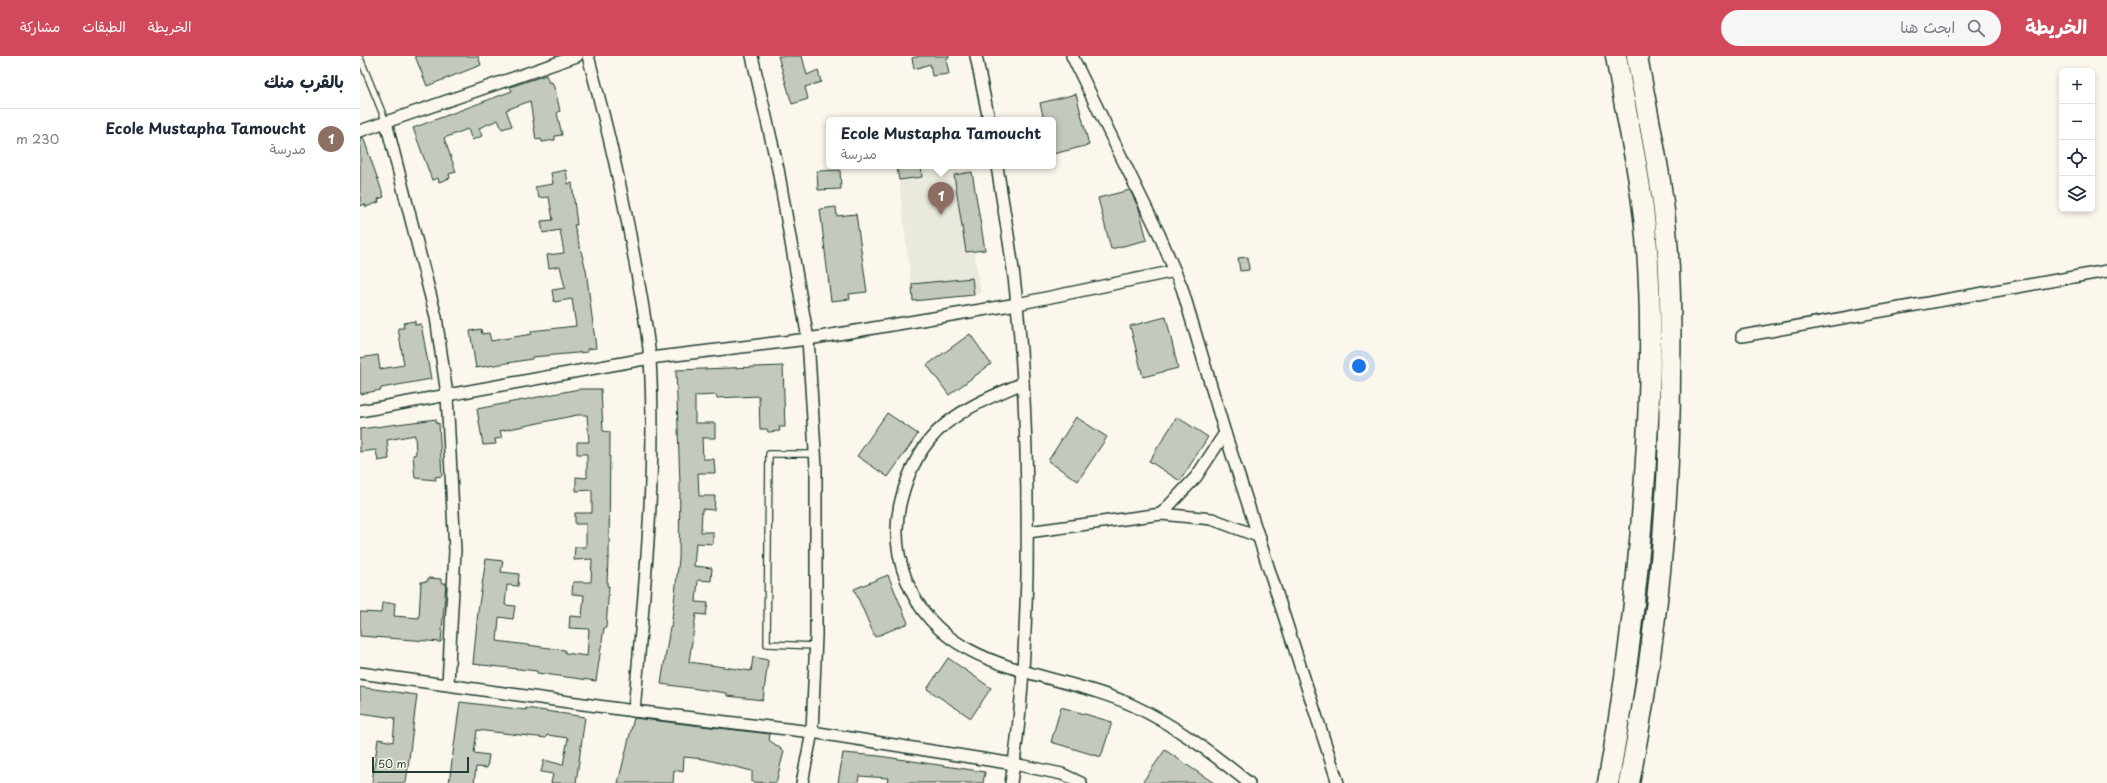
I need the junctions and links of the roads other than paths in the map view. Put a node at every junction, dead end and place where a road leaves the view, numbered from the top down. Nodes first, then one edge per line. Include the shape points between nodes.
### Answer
1 (577, 56) edge
2 (588, 56) edge
3 (752, 56) edge
4 (976, 56) edge
5 (1072, 56) edge
6 (1616, 56) edge
7 (1637, 56) edge
8 (360, 58) edge
9 (988, 117) edge
10 (386, 122) junction
11 (360, 131) edge
12 (996, 169) edge
13 (1175, 271) junction
14 (2107, 271) edge
15 (1017, 304) junction
16 (1742, 336) dead end
17 (808, 338) junction
18 (650, 358) junction
19 (1023, 383) junction
20 (447, 395) junction
21 (360, 411) edge
22 (1225, 433) junction
23 (815, 454) junction
24 (1160, 514) junction
25 (1028, 532) junction
26 (1260, 537) junction
27 (815, 646) junction
28 (1024, 670) junction
29 (360, 673) edge
30 (448, 684) junction
31 (634, 711) junction
32 (812, 732) junction
33 (1014, 764) junction
34 (802, 783) edge
35 (1012, 783) edge
36 (1081, 783) edge
37 (1248, 783) edge
38 (1338, 783) edge
39 (1608, 783) edge
40 (1630, 783) edge

1 - 10 street
2 - 18 street via 624,200
3 - 17 street via 778,169
4 - 9 street
5 - 13 street
6 - 39 highway via 1646,236 1650,305 1648,434 1641,543 1629,650
7 - 40 highway via 1666,229 1671,321 1670,433 1664,540 1650,655
8 - 10 lane
10 - 11 street
10 - 20 street via 436,317
12 - 15 street
13 - 15 street
13 - 22 street via 1192,316
14 - 16 street
15 - 17 street
15 - 19 street
17 - 18 street
17 - 23 street
18 - 20 street
18 - 31 street via 652,452 649,550
19 - 25 street
19 - 28 street via 970,406 947,422 928,441 914,464 904,490 898,512 896,541 901,567 911,592 927,615 948,637 977,655
20 - 21 street
20 - 30 street via 455,551
22 - 24 street via 1196,477
22 - 26 street
23 - 27 street
23 - 27 lane via 769,454 768,644
24 - 25 street
24 - 26 street via 1212,519
25 - 28 street
26 - 38 street
27 - 32 street
28 - 33 street
28 - 37 street via 1130,704 1165,721 1197,742
29 - 30 street
30 - 31 street
31 - 32 street
32 - 33 street
32 - 34 street
33 - 35 street
33 - 36 street via 1062,774

